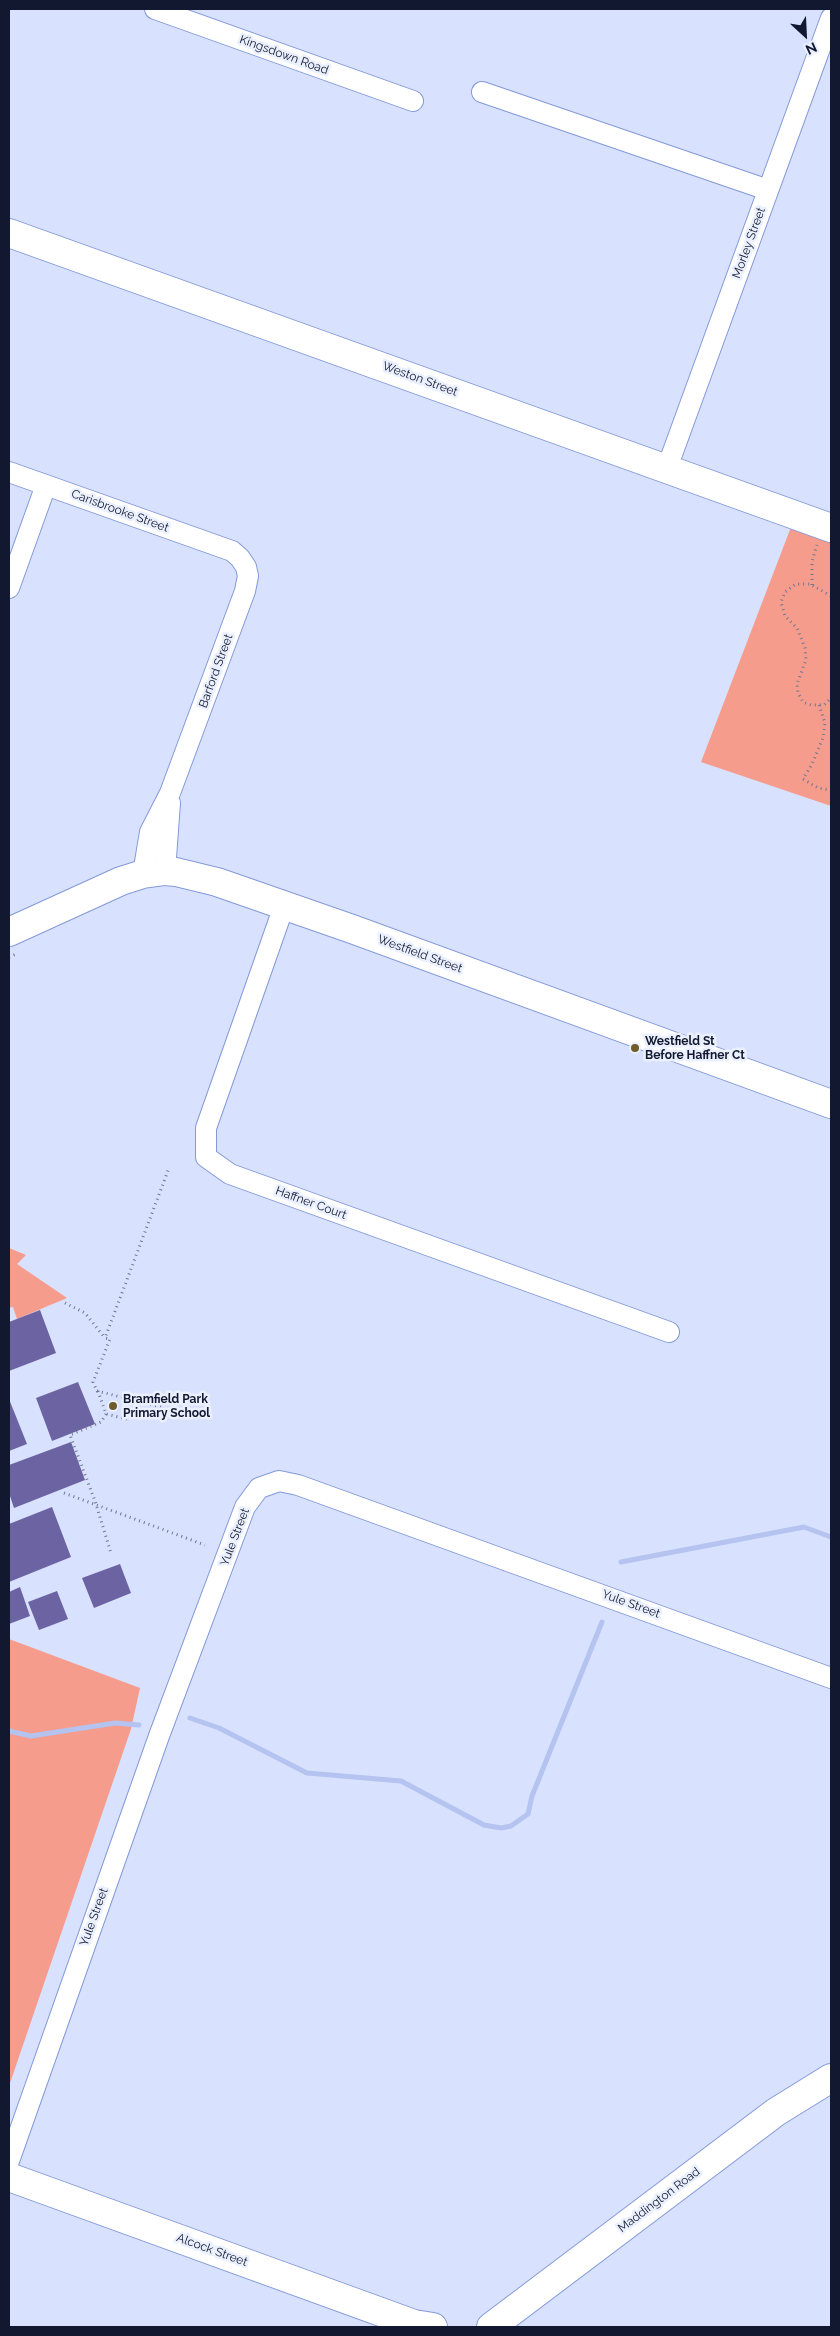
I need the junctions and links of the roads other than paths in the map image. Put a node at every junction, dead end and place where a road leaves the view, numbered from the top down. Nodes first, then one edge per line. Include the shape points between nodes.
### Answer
1 (155, 9) edge
2 (831, 18) edge
3 (482, 92) dead end
4 (413, 101) dead end
5 (768, 190) junction
6 (9, 233) edge
7 (668, 468) junction
8 (9, 472) edge
9 (46, 485) junction
10 (826, 533) edge
11 (232, 551) joint
12 (9, 588) edge
13 (154, 873) junction
14 (284, 906) junction
15 (9, 932) edge
16 (831, 1104) edge
17 (669, 1332) dead end
18 (831, 1678) edge
19 (831, 2078) edge
20 (9, 2161) edge
21 (9, 2177) edge
22 (421, 2326) edge
23 (491, 2327) edge

1 - 4 street, Kingsdown Road
2 - 5 street, Morley Street
3 - 5 street
5 - 7 street, Morley Street
6 - 7 main road, Weston Street
7 - 10 main road, Weston Street
8 - 9 street, Carisbrooke Street
9 - 11 street, Carisbrooke Street
9 - 12 street
11 - 13 street, Barford Street via 246,567 246,591 170,793 150,832
13 - 14 main road, Westfield Street via 217,882
13 - 15 main road via 121,881
14 - 16 main road, Westfield Street
14 - 17 street, Haffner Court via 206,1128 206,1157 230,1174
18 - 20 street, Yule Street via 298,1484 279,1481 259,1488 245,1507 159,1736
19 - 23 main road, Maddington Road via 776,2112
21 - 22 main road, Alcock Street

